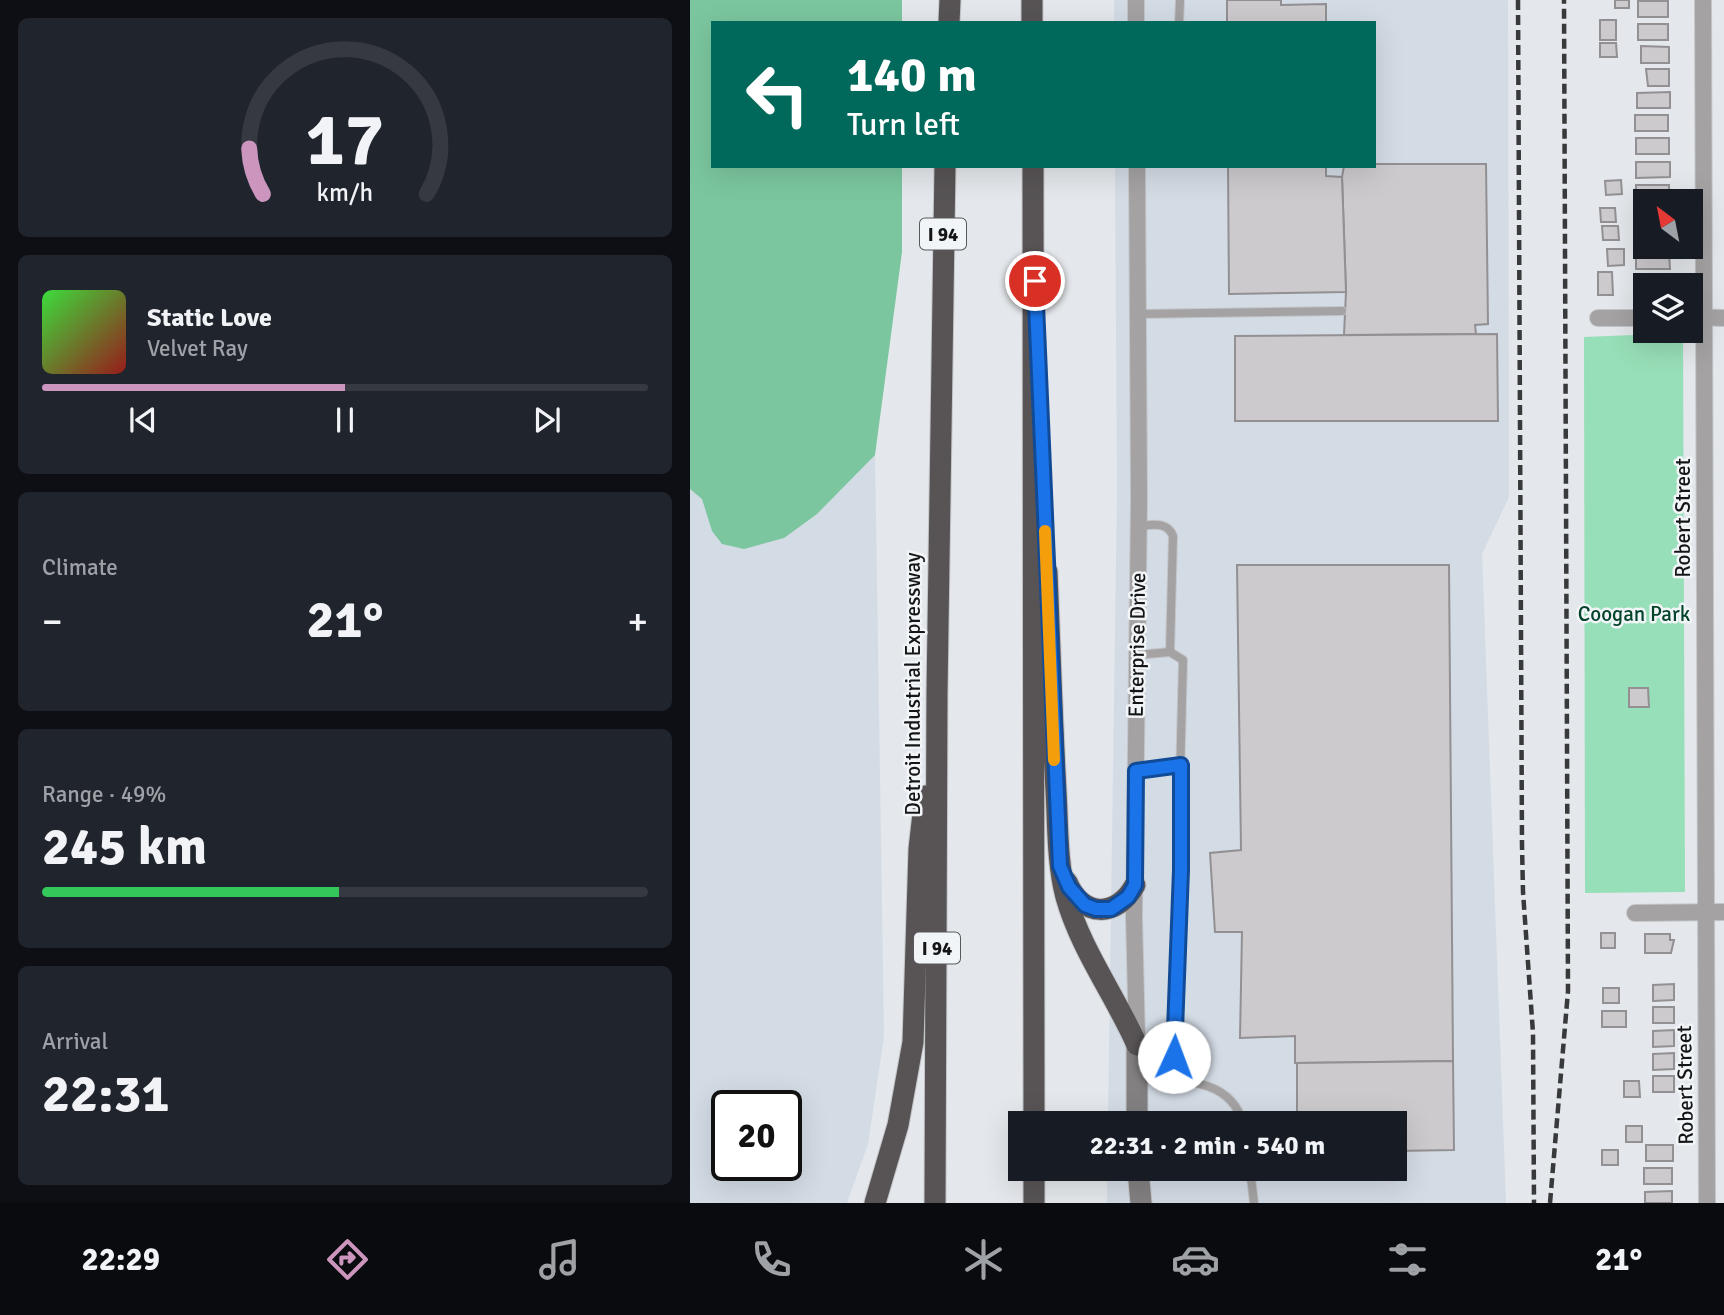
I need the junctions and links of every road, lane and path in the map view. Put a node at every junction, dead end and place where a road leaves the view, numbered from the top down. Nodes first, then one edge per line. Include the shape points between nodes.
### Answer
1 (950, 0) edge
2 (1032, 0) edge
3 (1136, 0) edge
4 (1180, 0) edge
5 (1703, 0) edge
6 (949, 21) edge
7 (1032, 21) edge
8 (1136, 21) edge
9 (1179, 21) edge
10 (945, 168) edge
11 (1033, 168) edge
12 (1137, 168) edge
13 (1033, 227) junction
14 (1698, 273) edge
15 (1342, 311) dead end
16 (1138, 314) junction
17 (1598, 318) dead end
18 (1633, 318) edge
19 (1703, 318) edge
20 (1724, 318) edge
21 (1697, 343) edge
22 (1138, 526) junction
23 (1170, 652) junction
24 (1137, 655) junction
25 (937, 693) junction
26 (1181, 765) junction
27 (1136, 771) junction
28 (1060, 866) junction
29 (1135, 885) junction
30 (1705, 912) junction
31 (1724, 912) edge
32 (1635, 913) dead end
33 (1137, 1045) junction
34 (1137, 1079) junction
35 (1173, 1080) junction
36 (1034, 1111) edge
37 (1137, 1111) edge
38 (1237, 1111) edge
39 (1034, 1181) edge
40 (1139, 1181) edge
41 (1251, 1181) edge
42 (876, 1203) edge
43 (935, 1203) edge
44 (1034, 1203) edge
45 (1142, 1203) edge
46 (1254, 1203) edge
47 (1707, 1203) edge

1 - 6 highway
2 - 7 highway
3 - 8 street
4 - 9 lane
5 - 14 street, Robert Street
10 - 25 highway, Detroit Industrial Expressway / I 94
11 - 13 highway
12 - 16 street, Enterprise Drive
13 - 28 highway
13 - 36 highway
15 - 16 lane
16 - 22 street, Enterprise Drive
17 - 18 street
19 - 20 street
21 - 30 street, Robert Street
22 - 23 lane via 1164,525 1173,536
22 - 24 street, Enterprise Drive
23 - 24 lane
23 - 26 lane via 1183,660
24 - 27 street, Enterprise Drive
25 - 42 highway via 919,849 913,1042 898,1125
25 - 43 highway, Detroit Industrial Expressway / I 94
26 - 27 lane
26 - 35 lane
27 - 29 street, Enterprise Drive
28 - 29 highway via 1075,896 1096,909 1118,906
28 - 33 highway via 1078,931
29 - 33 street, Enterprise Drive
30 - 31 street
30 - 32 street
30 - 47 street, Robert Street
33 - 34 main road, Enterprise Drive
34 - 35 lane
34 - 37 main road, Enterprise Drive
35 - 38 lane via 1217,1088
39 - 44 highway
40 - 45 main road
41 - 46 lane

